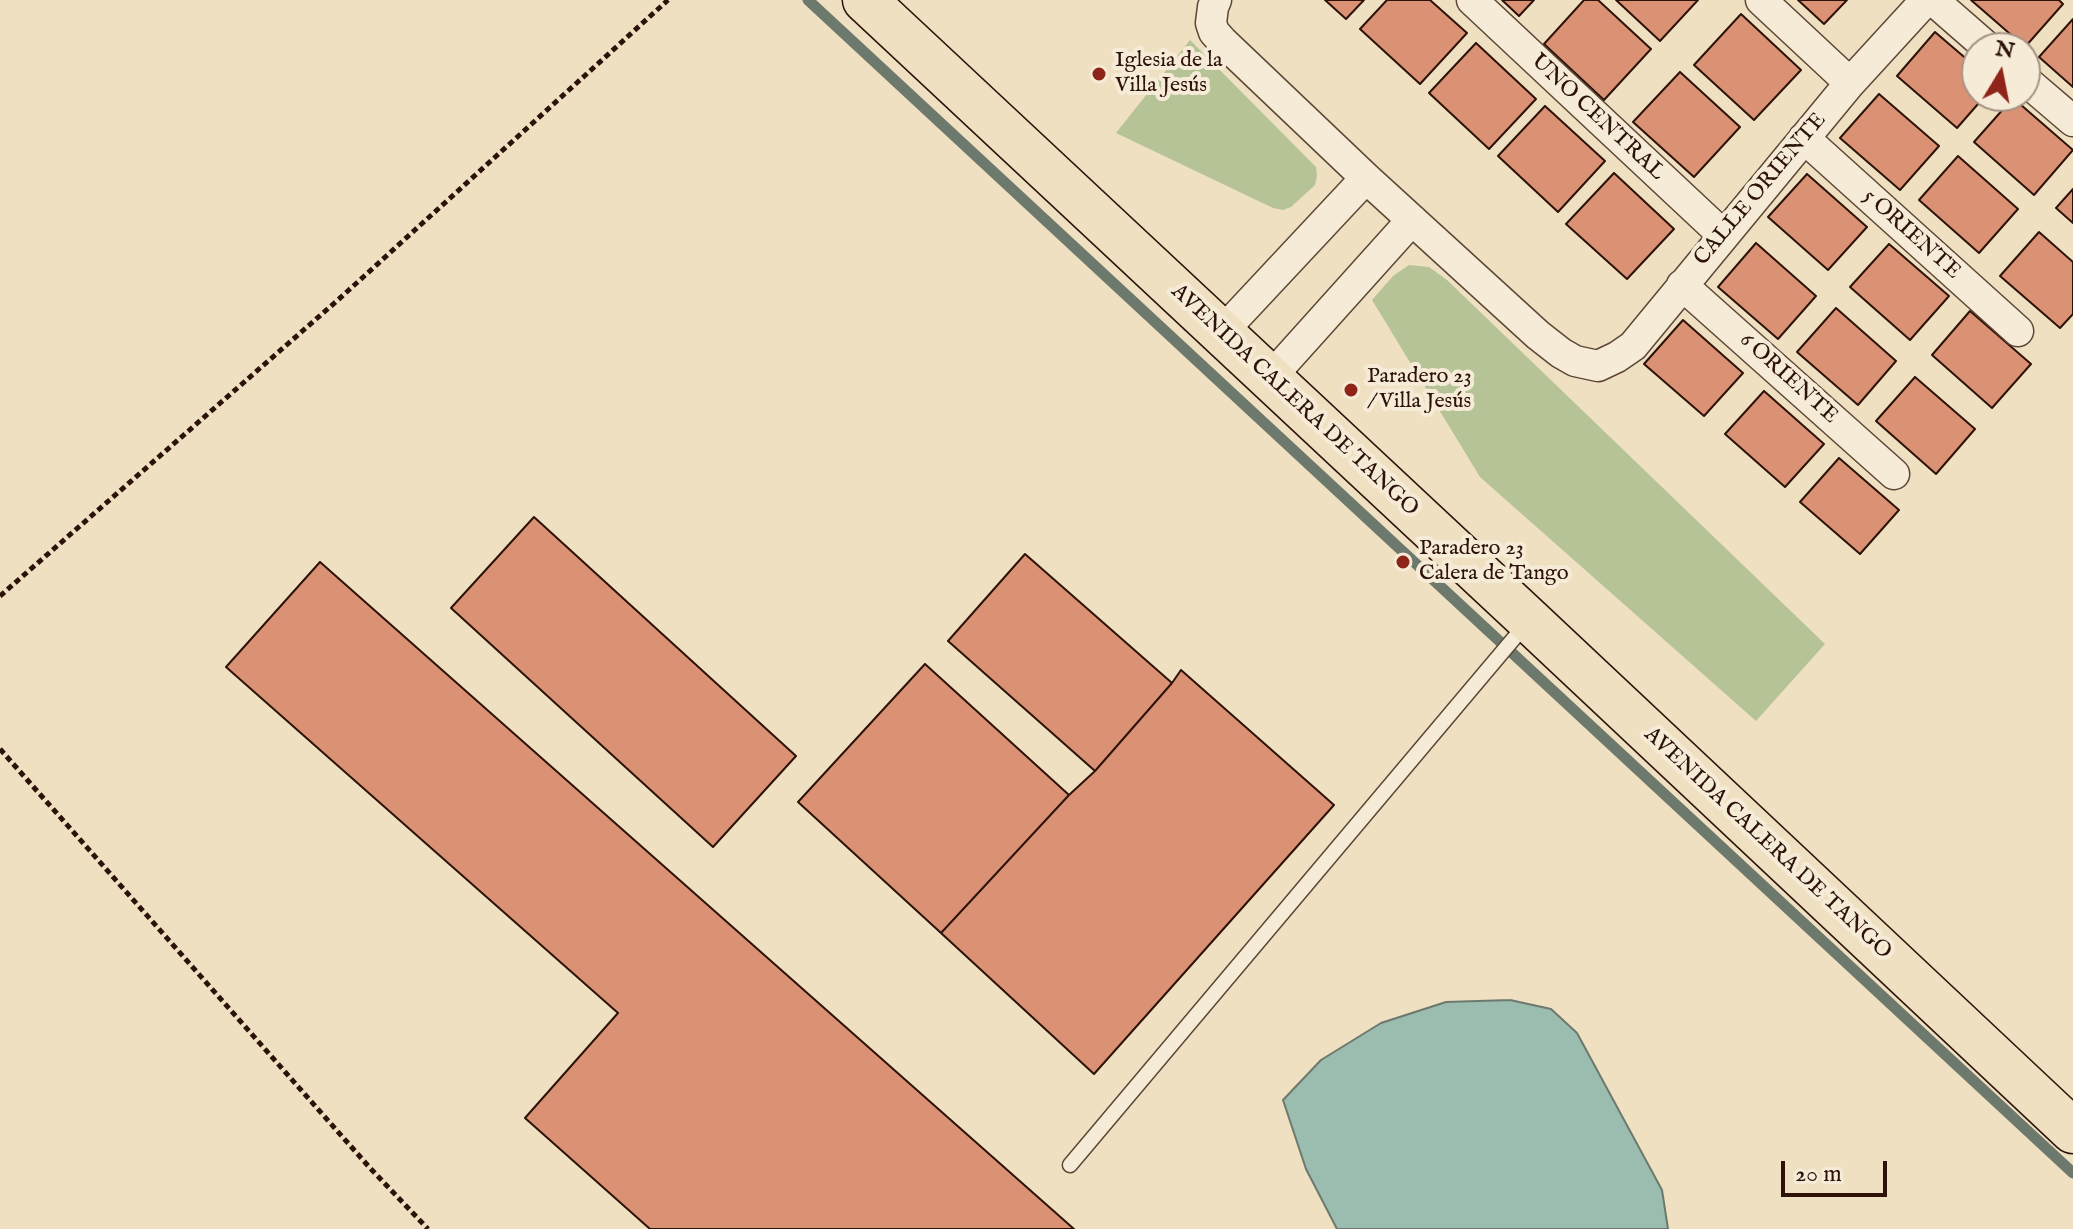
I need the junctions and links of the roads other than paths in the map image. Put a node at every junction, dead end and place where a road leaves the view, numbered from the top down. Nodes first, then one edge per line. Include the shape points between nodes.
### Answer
1 (865, 0) edge
2 (1472, 0) edge
3 (1761, 0) edge
4 (1926, 0) edge
5 (1933, 0) edge
6 (1214, 7) edge
7 (1970, 32) edge
8 (1850, 83) junction
9 (2041, 94) edge
10 (2073, 121) edge
11 (1804, 138) junction
12 (1366, 178) junction
13 (1412, 220) junction
14 (1723, 235) junction
15 (1682, 285) junction
16 (2018, 331) dead end
17 (1221, 333) junction
18 (1270, 378) junction
19 (1894, 474) dead end
20 (1523, 628) junction
21 (2073, 1131) edge
22 (1070, 1165) dead end

1 - 17 main road, AVENIDA CALERA DE TANGO
2 - 14 street, UNO CENTRAL
3 - 8 street
4 - 8 street, CALLE ORIENTE
5 - 7 street
6 - 12 street via 1211,23 1222,41
8 - 11 street, CALLE ORIENTE
9 - 10 street
11 - 14 street, CALLE ORIENTE
11 - 16 street, 5 ORIENTE
12 - 13 street
12 - 17 street
13 - 15 street, CALLE ORIENTE via 1538,335 1588,365 1598,366 1633,346
13 - 18 street
14 - 15 street, CALLE ORIENTE
15 - 19 street, 6 ORIENTE
17 - 18 main road, AVENIDA CALERA DE TANGO
18 - 20 main road, AVENIDA CALERA DE TANGO
20 - 21 main road, AVENIDA CALERA DE TANGO
20 - 22 lane

